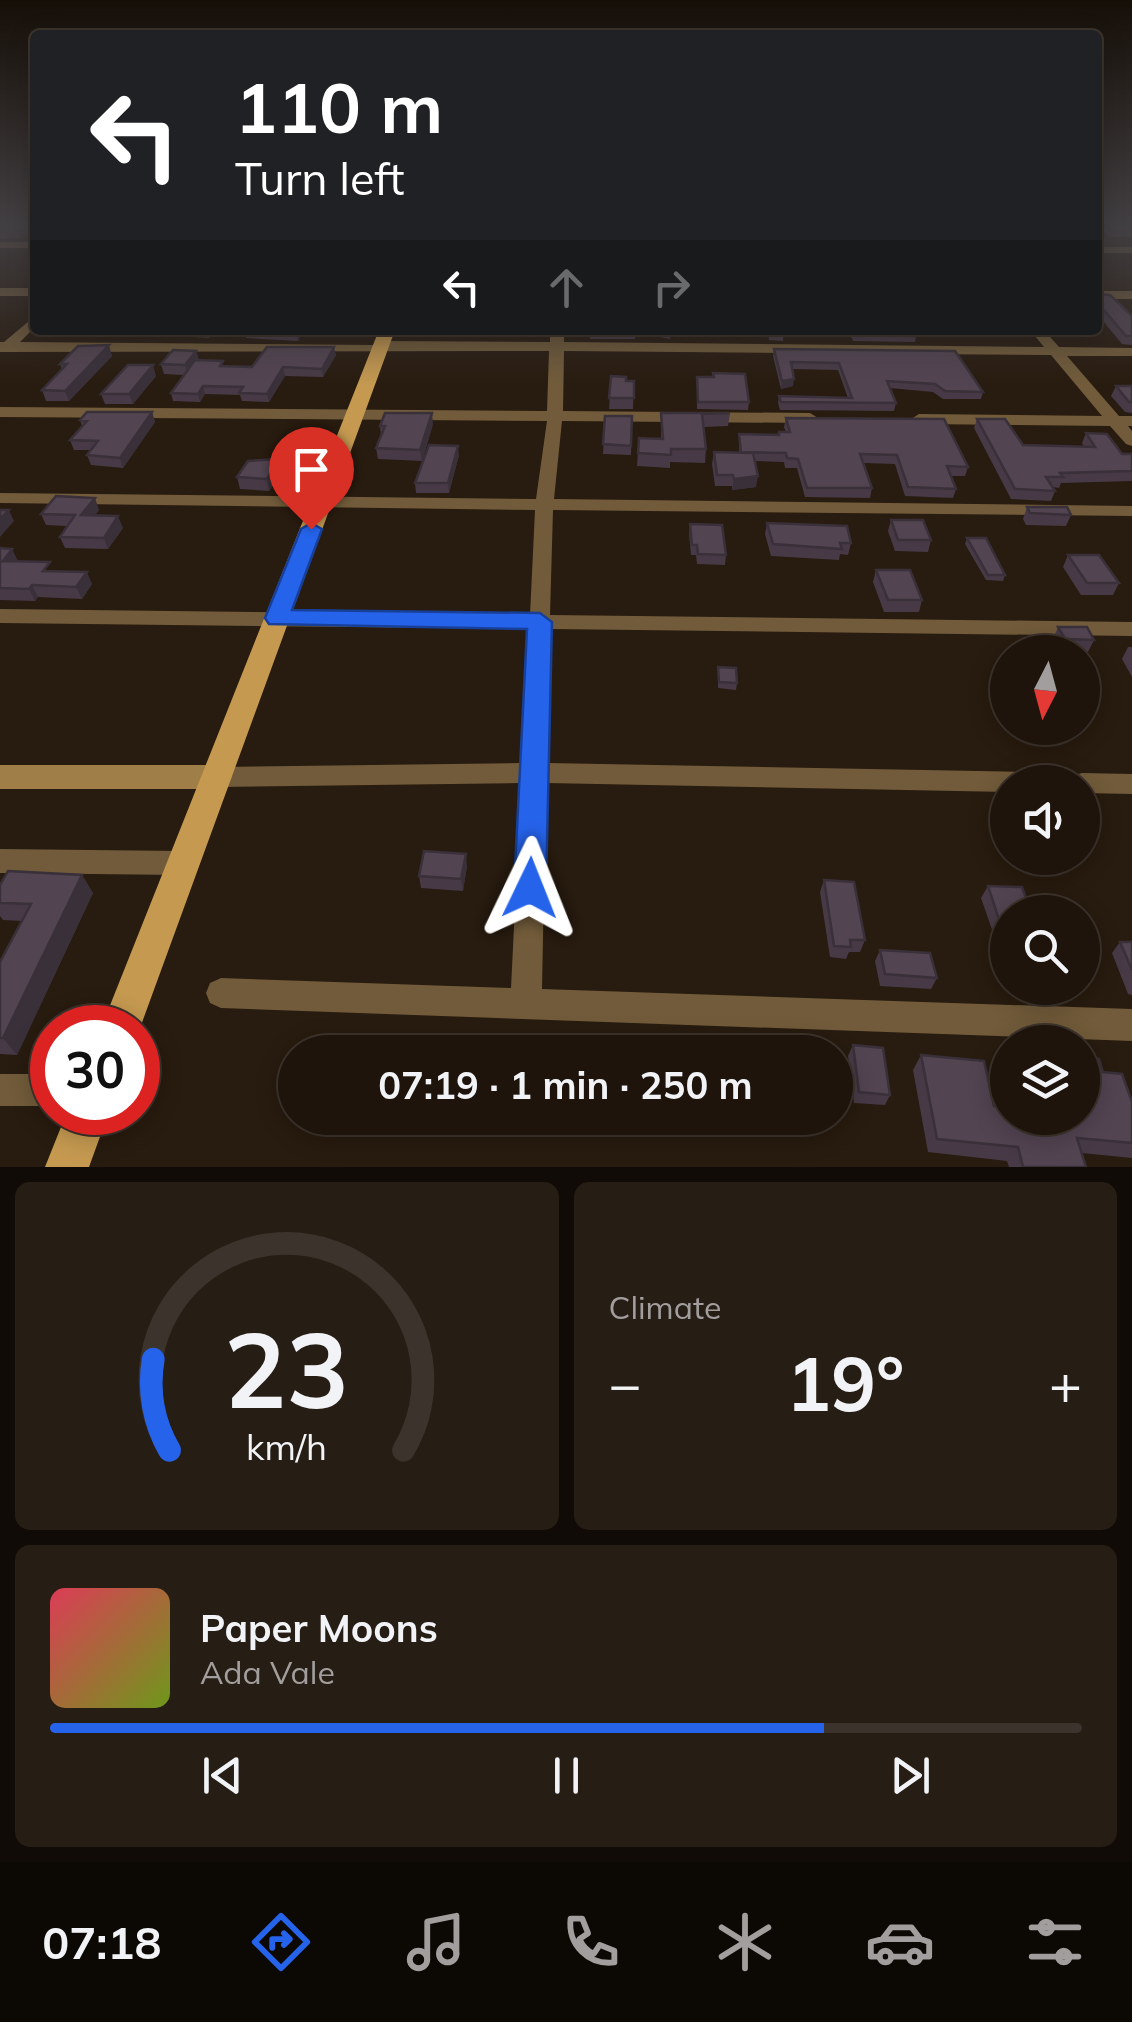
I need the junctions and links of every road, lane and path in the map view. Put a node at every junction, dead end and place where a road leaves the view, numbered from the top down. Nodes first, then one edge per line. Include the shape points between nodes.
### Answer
1 (0, 292) edge
2 (30, 292) edge
3 (1102, 295) edge
4 (1132, 296) edge
5 (30, 325) edge
6 (1040, 335) edge
7 (556, 338) edge
8 (383, 341) edge
9 (3, 349) edge
10 (1055, 352) junction
11 (1132, 352) edge
12 (0, 412) edge
13 (356, 414) junction
14 (555, 417) junction
15 (835, 418) edge
16 (895, 419) edge
17 (1123, 421) edge
18 (1132, 441) edge
19 (0, 498) edge
20 (323, 500) junction
21 (544, 505) junction
22 (1132, 512) edge
23 (0, 616) edge
24 (277, 618) junction
25 (540, 622) junction
26 (1132, 629) edge
27 (535, 773) junction
28 (0, 776) edge
29 (216, 777) junction
30 (990, 781) edge
31 (1100, 784) edge
32 (1132, 784) edge
33 (0, 861) edge
34 (181, 864) junction
35 (220, 993) dead end
36 (526, 1004) junction
37 (129, 1005) edge
38 (1132, 1025) edge
39 (0, 1090) edge
40 (30, 1090) edge
41 (79, 1135) edge
42 (67, 1167) edge

1 - 2 street
3 - 4 street
5 - 9 street
6 - 10 street
7 - 8 street
7 - 10 street
7 - 14 street
8 - 9 street
8 - 13 main road
10 - 11 street
10 - 17 street
12 - 13 street
13 - 14 street
13 - 20 main road
14 - 15 street
14 - 21 street
16 - 17 street
17 - 18 street
19 - 20 street
20 - 21 street
20 - 24 main road
21 - 22 street
21 - 25 street
23 - 24 street
24 - 25 street
24 - 29 main road
25 - 26 street
25 - 27 street
27 - 29 street
27 - 30 street
27 - 36 street
28 - 29 main road
29 - 34 main road
31 - 32 street
33 - 34 street
34 - 37 main road
35 - 36 street
36 - 38 street
39 - 40 street
41 - 42 main road

